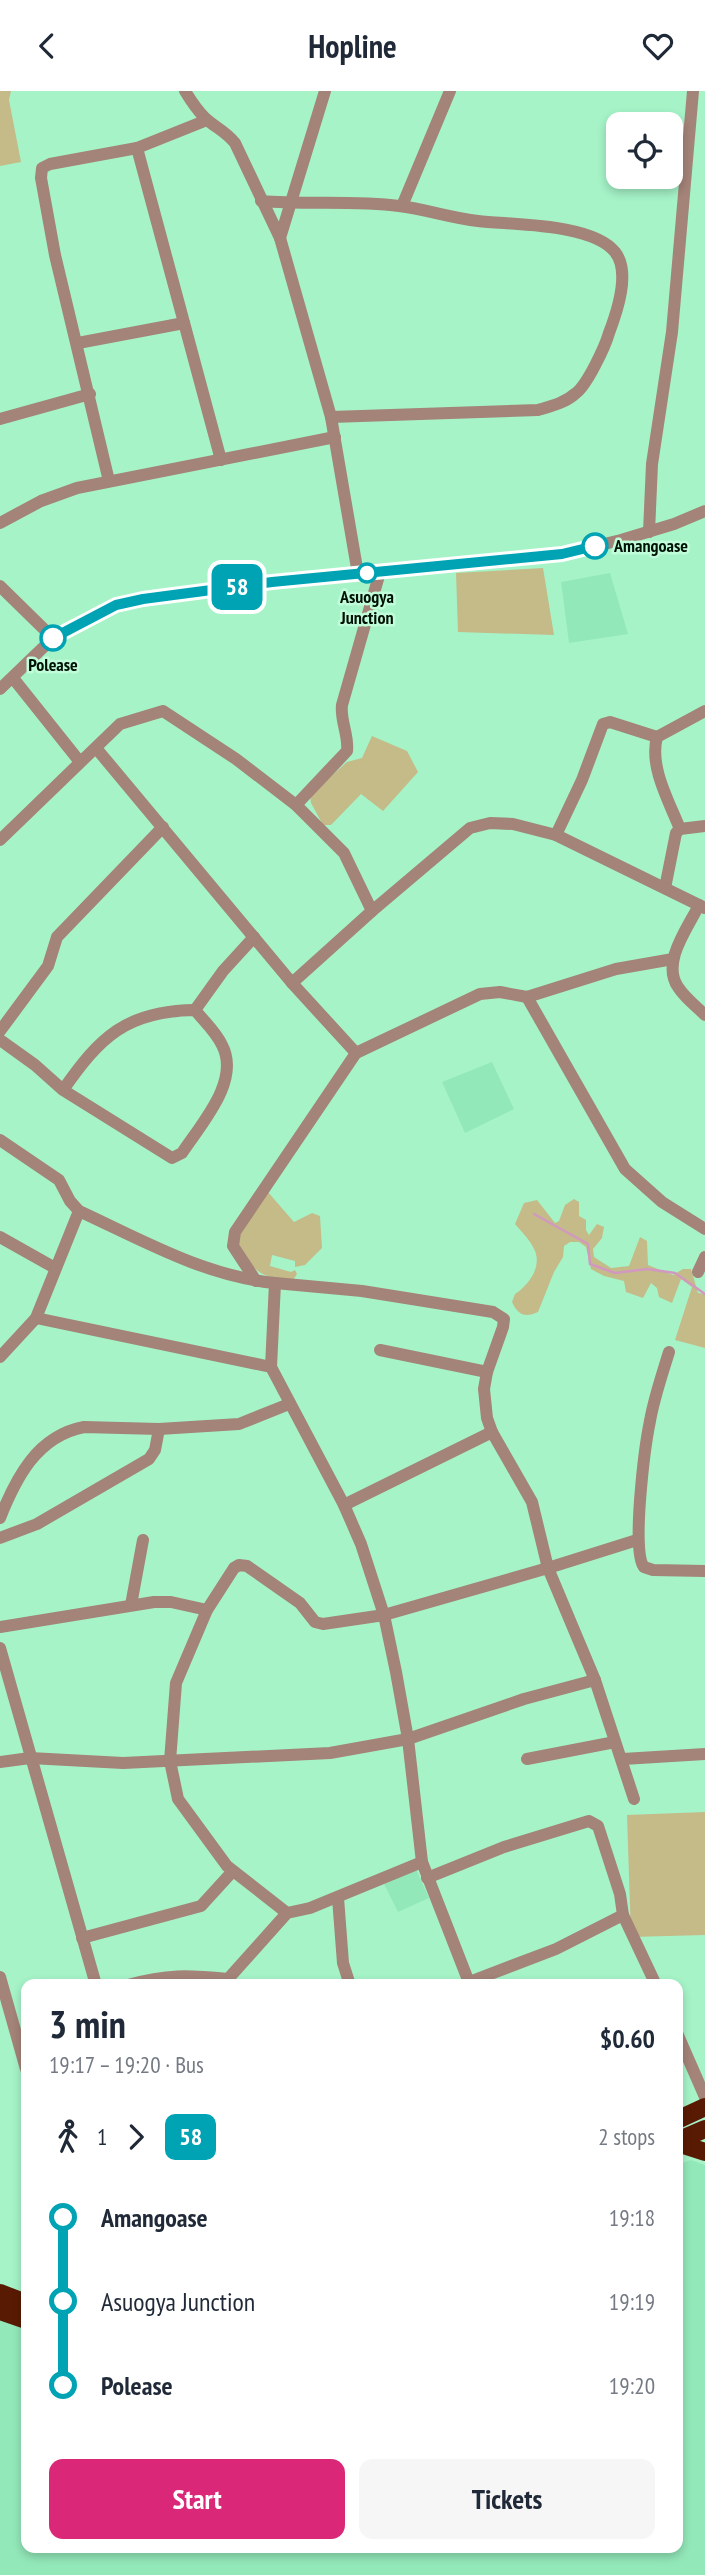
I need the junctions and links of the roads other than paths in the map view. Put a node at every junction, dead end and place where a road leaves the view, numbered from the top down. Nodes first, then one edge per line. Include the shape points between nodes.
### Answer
1 (186, 91) edge
2 (325, 91) edge
3 (450, 91) edge
4 (693, 91) edge
5 (207, 120) junction
6 (137, 148) junction
7 (261, 201) junction
8 (292, 204) junction
9 (402, 206) junction
10 (279, 238) junction
11 (184, 323) junction
12 (78, 343) junction
13 (90, 394) junction
14 (331, 417) junction
15 (0, 419) edge
16 (335, 437) junction
17 (221, 460) junction
18 (109, 481) junction
19 (705, 511) edge
20 (0, 523) edge
21 (649, 532) junction
22 (380, 572) junction
23 (358, 574) junction
24 (0, 586) edge
25 (53, 638) junction
26 (13, 678) junction
27 (0, 689) edge
28 (705, 711) edge
29 (657, 737) junction
30 (96, 748) junction
31 (80, 762) junction
32 (296, 805) junction
33 (705, 826) edge
34 (163, 827) junction
35 (680, 829) junction
36 (556, 835) junction
37 (0, 840) edge
38 (665, 888) junction
39 (702, 906) edge
40 (372, 911) junction
41 (254, 937) junction
42 (673, 958) junction
43 (292, 983) junction
44 (527, 997) junction
45 (195, 1010) junction
46 (705, 1015) edge
47 (0, 1031) edge
48 (0, 1040) edge
49 (356, 1053) junction
50 (63, 1090) junction
51 (0, 1140) edge
52 (79, 1211) junction
53 (705, 1229) edge
54 (0, 1237) edge
55 (705, 1257) edge
56 (55, 1268) junction
57 (698, 1272) dead end
58 (256, 1281) junction
59 (275, 1283) junction
60 (36, 1318) junction
61 (380, 1350) dead end
62 (669, 1353) dead end
63 (0, 1357) edge
64 (271, 1367) junction
65 (487, 1372) junction
66 (289, 1404) junction
67 (159, 1429) junction
68 (492, 1432) junction
69 (344, 1505) junction
70 (0, 1518) edge
71 (0, 1538) edge
72 (143, 1540) dead end
73 (638, 1540) junction
74 (548, 1568) junction
75 (705, 1571) edge
76 (131, 1605) junction
77 (207, 1610) junction
78 (384, 1615) junction
79 (0, 1627) edge
80 (0, 1648) edge
81 (595, 1680) junction
82 (408, 1739) junction
83 (615, 1742) junction
84 (705, 1754) edge
85 (30, 1758) junction
86 (527, 1759) dead end
87 (623, 1759) junction
88 (170, 1761) junction
89 (0, 1762) edge
90 (634, 1799) dead end
91 (422, 1862) junction
92 (232, 1872) junction
93 (427, 1878) junction
94 (338, 1898) junction
95 (288, 1913) junction
96 (623, 1915) junction
97 (82, 1937) junction
98 (94, 1979) edge
99 (149, 1979) edge
100 (213, 1979) edge
101 (233, 1979) edge
102 (348, 1979) edge
103 (465, 1979) edge
104 (480, 1979) edge
105 (653, 1979) edge
106 (1, 1981) edge
107 (683, 2050) edge
108 (21, 2051) edge
109 (704, 2109) edge
110 (683, 2118) edge
111 (705, 2129) edge
112 (683, 2139) edge
113 (683, 2144) edge
114 (705, 2152) edge
115 (0, 2293) edge
116 (21, 2301) edge
117 (0, 2311) edge
118 (21, 2317) edge

1 - 5 street
2 - 8 street
3 - 9 street
4 - 21 street via 672,332 652,464
5 - 6 street
5 - 7 street via 226,131 235,143
6 - 11 street
6 - 12 street via 42,168 55,255
7 - 8 street
7 - 10 street
8 - 9 street
8 - 10 street
9 - 14 street via 598,239 613,249 622,268 613,323 579,392 560,404 538,410
10 - 14 street
11 - 12 street
11 - 17 street
12 - 13 street
13 - 15 street
13 - 18 street
14 - 16 street
16 - 17 street
16 - 23 street
17 - 18 street
18 - 20 street via 41,501
19 - 21 street
21 - 22 street via 562,554
22 - 23 street
22 - 32 street via 342,705 347,751
23 - 25 street via 143,599 116,605
24 - 25 street
25 - 26 street
26 - 27 street
26 - 31 street
28 - 29 street
29 - 35 street via 657,767
29 - 36 street via 610,722 603,725
30 - 31 street
30 - 32 street via 120,725 163,711
30 - 34 street
31 - 37 street
32 - 40 street via 344,853
33 - 35 street
34 - 41 street
34 - 47 street via 57,937 48,966
35 - 38 street via 674,838
36 - 38 street
36 - 40 street via 513,824 470,828
38 - 39 street
39 - 42 street
40 - 43 street
41 - 43 street
41 - 45 street
42 - 44 street via 616,969
42 - 46 street via 671,972 676,985
43 - 49 street
44 - 49 street via 480,994
44 - 53 street via 625,1169 662,1202
45 - 50 street via 155,1013 122,1026 85,1058
45 - 50 street via 222,1044 227,1069 218,1097 178,1157 167,1156
48 - 50 street
49 - 58 street via 235,1232 233,1246
51 - 52 street via 59,1180
52 - 56 street
52 - 58 street via 195,1265
54 - 56 street
55 - 57 street
56 - 60 street
58 - 59 street
59 - 64 street
59 - 65 street via 362,1291 493,1312 504,1319
60 - 63 street
60 - 64 street
61 - 65 street
62 - 73 street via 649,1422
64 - 66 street
65 - 68 street via 484,1400
66 - 67 street via 239,1425
66 - 69 street
67 - 70 street via 84,1427 60,1435 22,1470
67 - 71 street via 149,1459 37,1524
68 - 69 street
68 - 74 street via 532,1502
69 - 78 street
72 - 76 street
73 - 74 street
73 - 75 street via 644,1567
74 - 78 street
74 - 81 street
76 - 77 street via 162,1602
76 - 79 street
77 - 78 street via 234,1569 243,1565 300,1603 318,1623
77 - 88 street via 176,1683
78 - 82 street
80 - 85 street
81 - 82 street
81 - 83 street
82 - 88 street via 330,1753
82 - 91 street
83 - 86 street
83 - 87 street
84 - 87 street
85 - 88 street
85 - 89 street
85 - 97 street
87 - 90 street
88 - 92 street via 177,1799
91 - 93 street
91 - 94 street
92 - 95 street
92 - 97 street via 201,1906
93 - 96 street via 504,1847 589,1821 598,1826
93 - 103 street
94 - 95 street
94 - 102 street
95 - 101 street
96 - 104 street via 556,1949
96 - 105 street
97 - 98 street
99 - 100 street via 182,1974
106 - 108 street
107 - 109 street
109 - 110 highway
111 - 112 highway
113 - 114 highway
115 - 116 highway
117 - 118 highway

